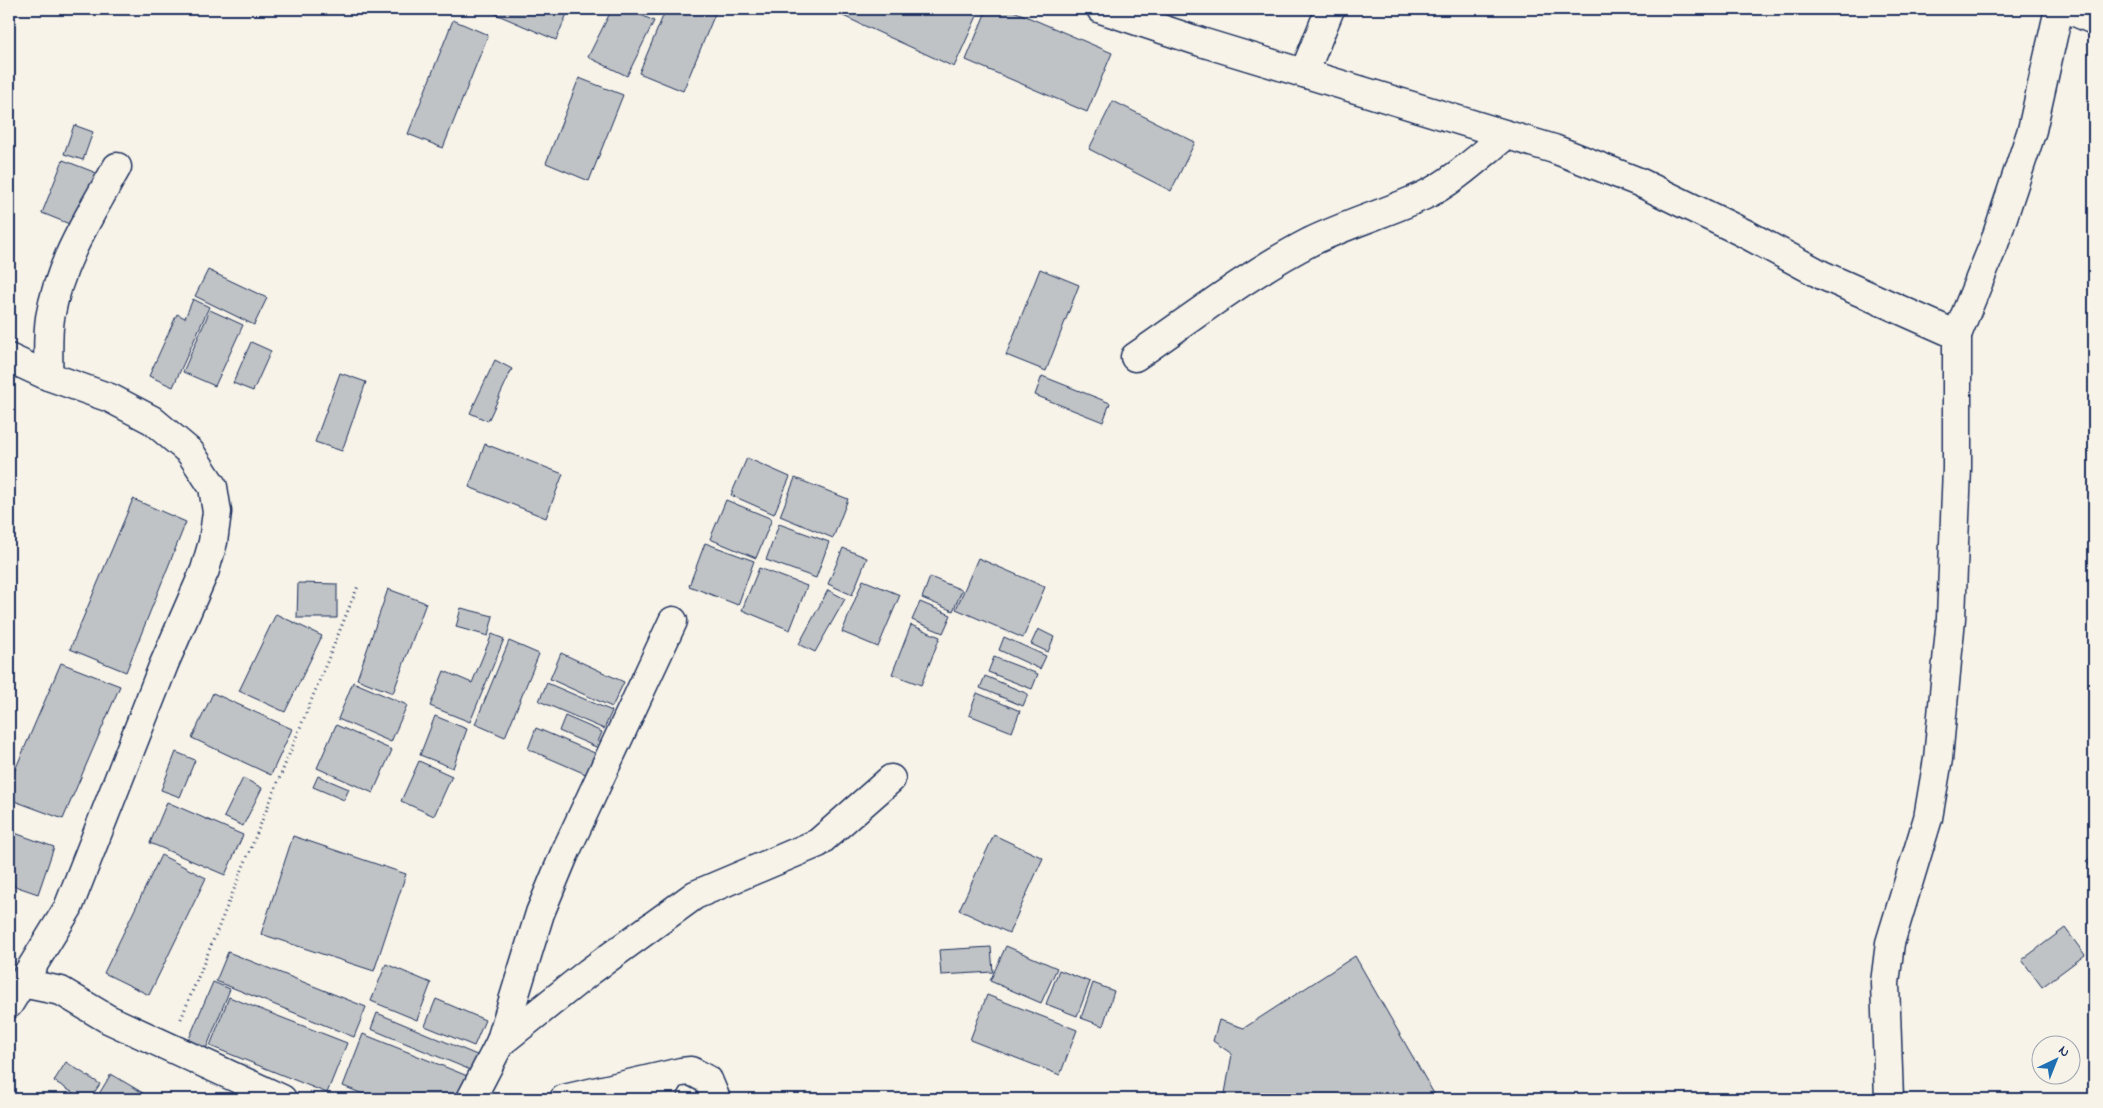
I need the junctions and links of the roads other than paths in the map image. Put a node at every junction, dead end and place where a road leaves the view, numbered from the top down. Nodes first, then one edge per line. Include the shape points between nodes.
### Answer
1 (1101, 9) edge
2 (1330, 9) edge
3 (2059, 9) edge
4 (2068, 9) edge
5 (2094, 20) edge
6 (1304, 73) junction
7 (1506, 135) junction
8 (116, 167) dead end
9 (1957, 335) junction
10 (1135, 357) dead end
11 (9, 358) edge
12 (48, 376) junction
13 (674, 621) dead end
14 (891, 779) dead end
15 (15, 993) edge
16 (500, 1043) junction
17 (666, 1088) edge
18 (282, 1099) edge
19 (471, 1099) edge
20 (564, 1099) edge
21 (716, 1099) edge
22 (1889, 1099) edge

1 - 6 street
2 - 6 street
3 - 9 street via 2032,130 1994,244
4 - 5 street
6 - 7 street
7 - 9 street via 1554,149 1639,182 1744,233 1822,276
7 - 10 street via 1424,196 1368,216 1263,268
8 - 12 street via 71,250 57,287 49,320
9 - 22 street via 1957,468 1949,637 1938,759 1928,818 1890,942 1885,983
11 - 12 street
12 - 15 street via 110,398 152,420 190,452 213,487 217,512 214,542 206,570 164,664 68,908
13 - 16 street via 560,864 540,913
14 - 16 street via 818,843 695,895 596,966
15 - 18 street via 61,991 108,1019
16 - 19 street
17 - 20 street via 655,1076
17 - 21 street via 686,1072 702,1075 712,1086

